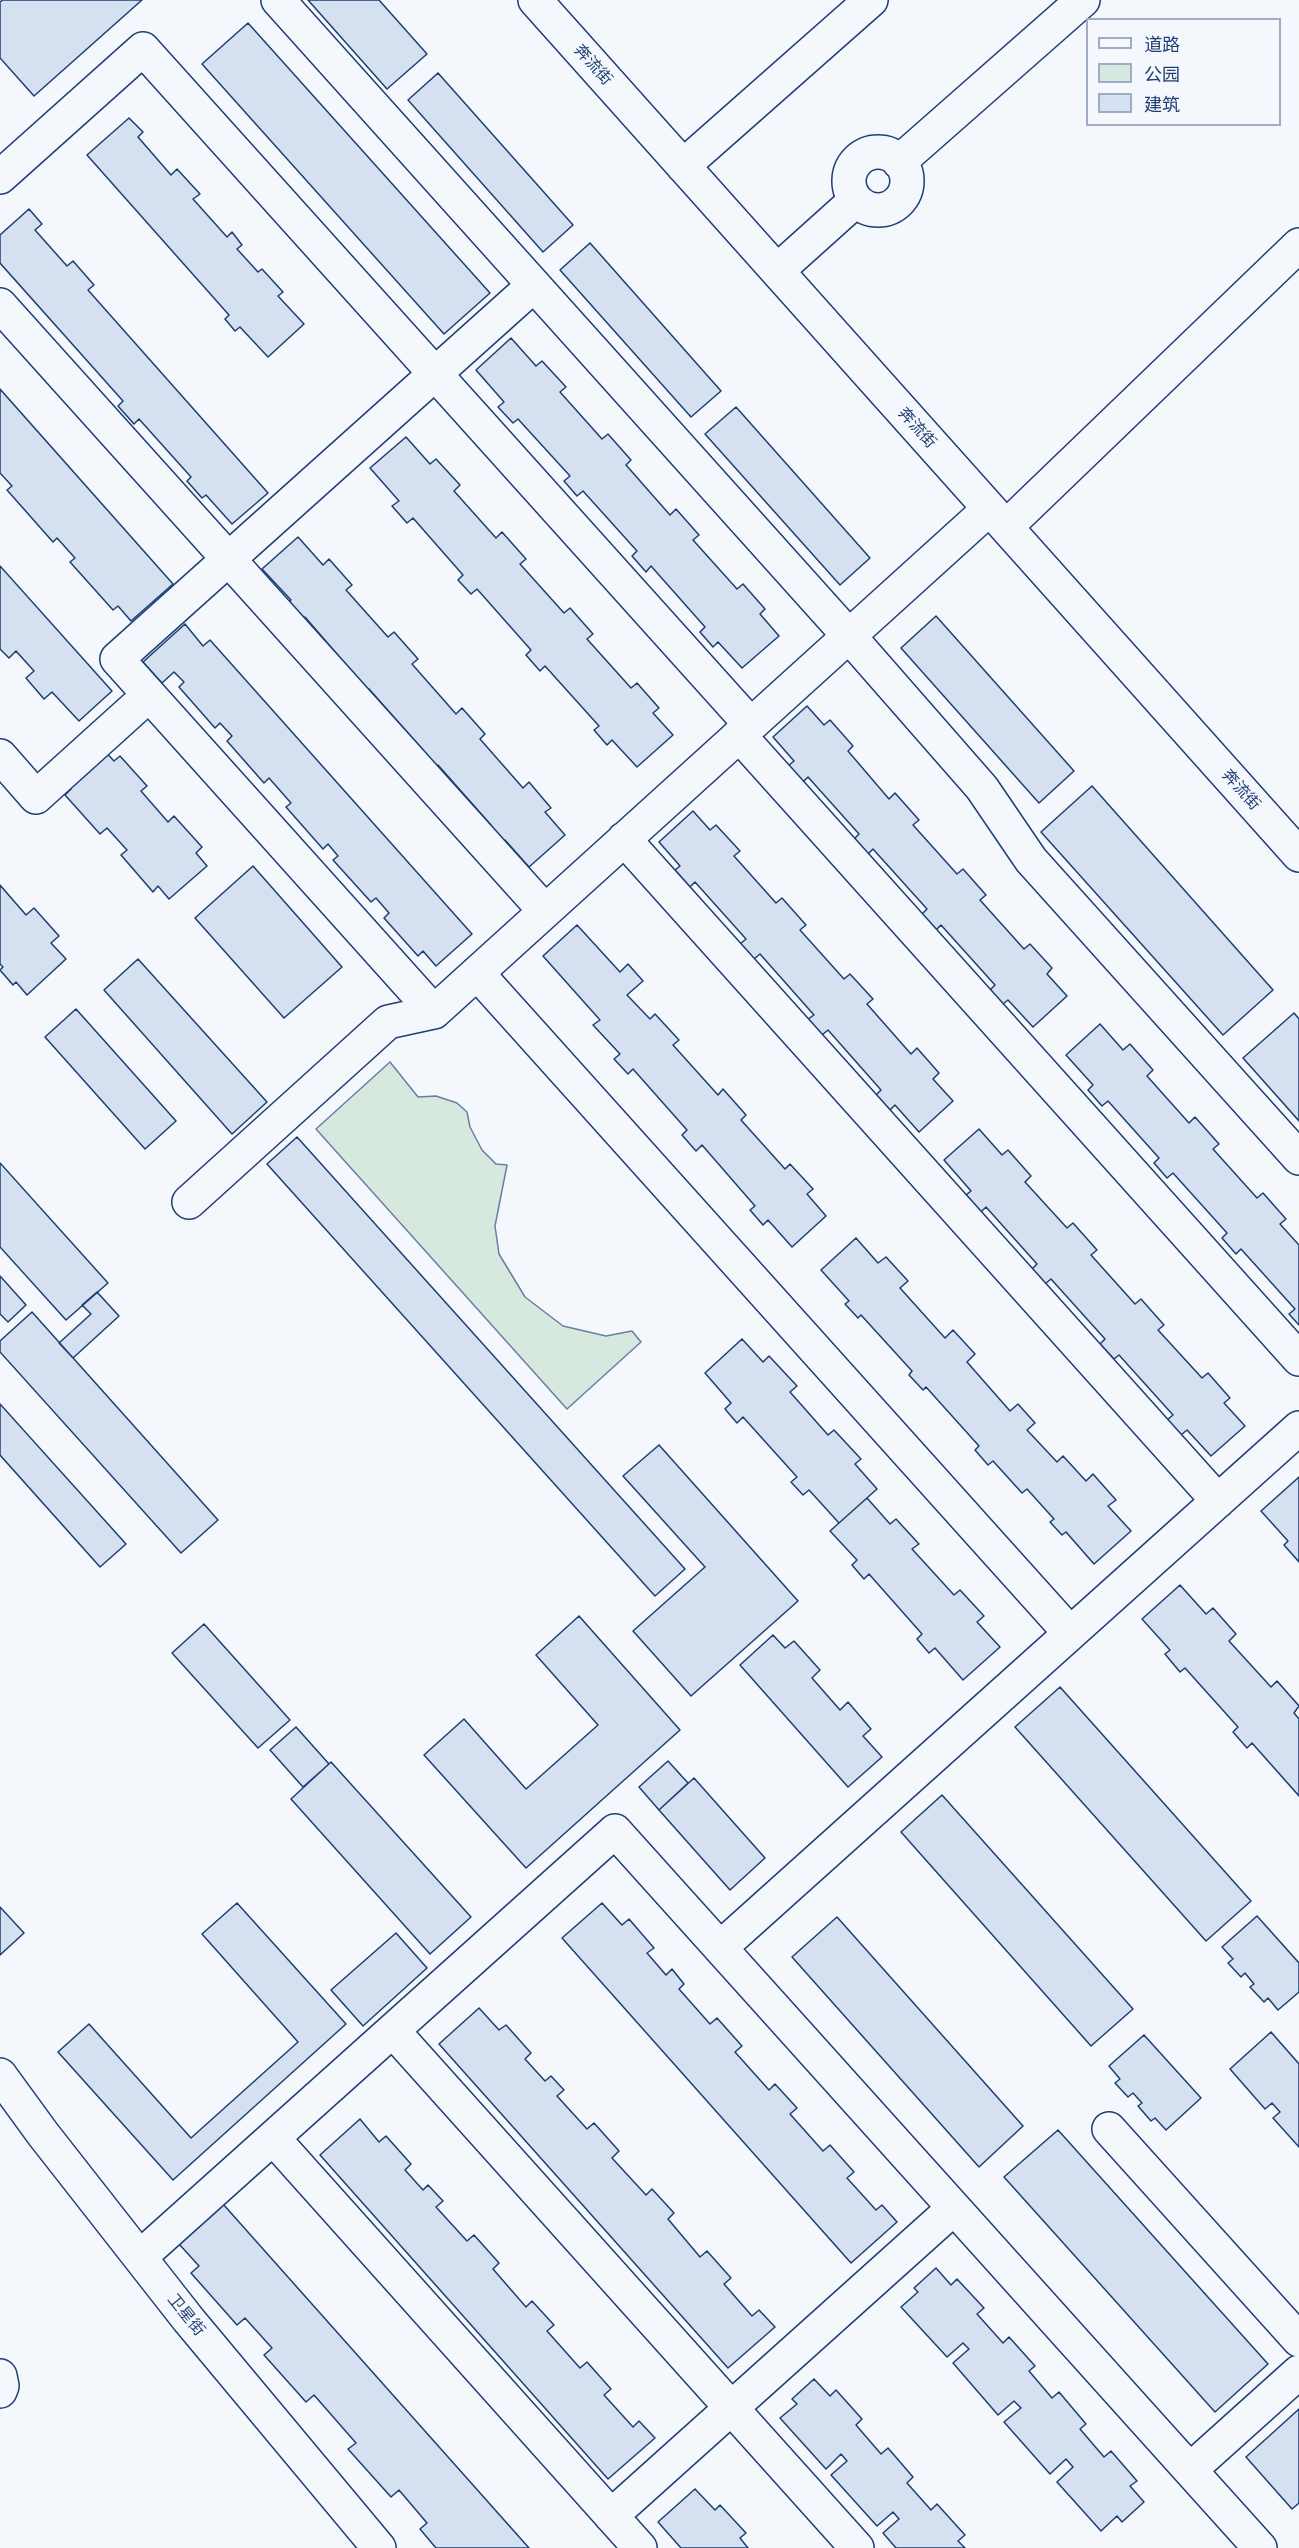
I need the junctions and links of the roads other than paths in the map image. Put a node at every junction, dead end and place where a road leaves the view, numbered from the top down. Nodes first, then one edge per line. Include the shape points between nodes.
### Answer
1 (278, 0) edge
2 (535, 0) edge
3 (871, 0) edge
4 (1083, 0) edge
5 (683, 166) junction
6 (0, 177) edge
7 (1299, 245) edge
8 (777, 271) junction
9 (534, 285) junction
10 (0, 305) edge
11 (435, 374) junction
12 (998, 518) junction
13 (228, 559) junction
14 (849, 636) junction
15 (149, 695) junction
16 (745, 730) junction
17 (0, 756) edge
18 (624, 839) junction
19 (1299, 855) edge
20 (545, 911) junction
21 (477, 973) junction
22 (434, 1012) junction
23 (1299, 1158) edge
24 (189, 1202) dead end
25 (1299, 1359) edge
26 (1299, 1428) edge
27 (1218, 1501) junction
28 (1070, 1633) junction
29 (721, 1947) junction
30 (393, 2031) junction
31 (3, 2086) edge
32 (1109, 2129) dead end
33 (273, 2138) junction
34 (954, 2208) junction
35 (140, 2257) junction
36 (1299, 2340) edge
37 (1299, 2372) edge
38 (0, 2376) edge
39 (0, 2391) edge
40 (732, 2408) junction
41 (1190, 2470) junction
42 (611, 2516) junction
43 (380, 2548) edge
44 (640, 2548) edge
45 (857, 2548) edge
46 (1260, 2548) edge

1 - 9 street
2 - 5 street, 奔流街
3 - 5 street
4 - 8 street via 899,162 906,175 906,187 893,205 883,210 871,209 856,200
5 - 8 street, 奔流街
6 - 11 street via 143,49
7 - 12 street
8 - 12 street, 奔流街
9 - 11 street
9 - 14 street
10 - 13 street
11 - 13 street
11 - 16 street
12 - 14 street
12 - 19 street, 奔流街
13 - 15 street via 117,659
13 - 20 street
14 - 16 street
14 - 23 street via 982,788 1031,860
15 - 17 street via 36,797
15 - 22 street
16 - 18 street
16 - 25 street
18 - 20 street
18 - 27 street
20 - 21 street
21 - 22 street
21 - 28 street
22 - 24 street via 388,1022
26 - 27 street
27 - 28 street
28 - 29 street
29 - 30 street via 615,1830
29 - 34 street
30 - 33 street
30 - 40 street
31 - 35 street, 卫星街
32 - 36 street
33 - 35 street
33 - 42 street
34 - 40 street
34 - 41 street
35 - 43 street, 卫星街
37 - 41 street
38 - 39 street
40 - 42 street
40 - 45 street
41 - 46 street
42 - 44 street

